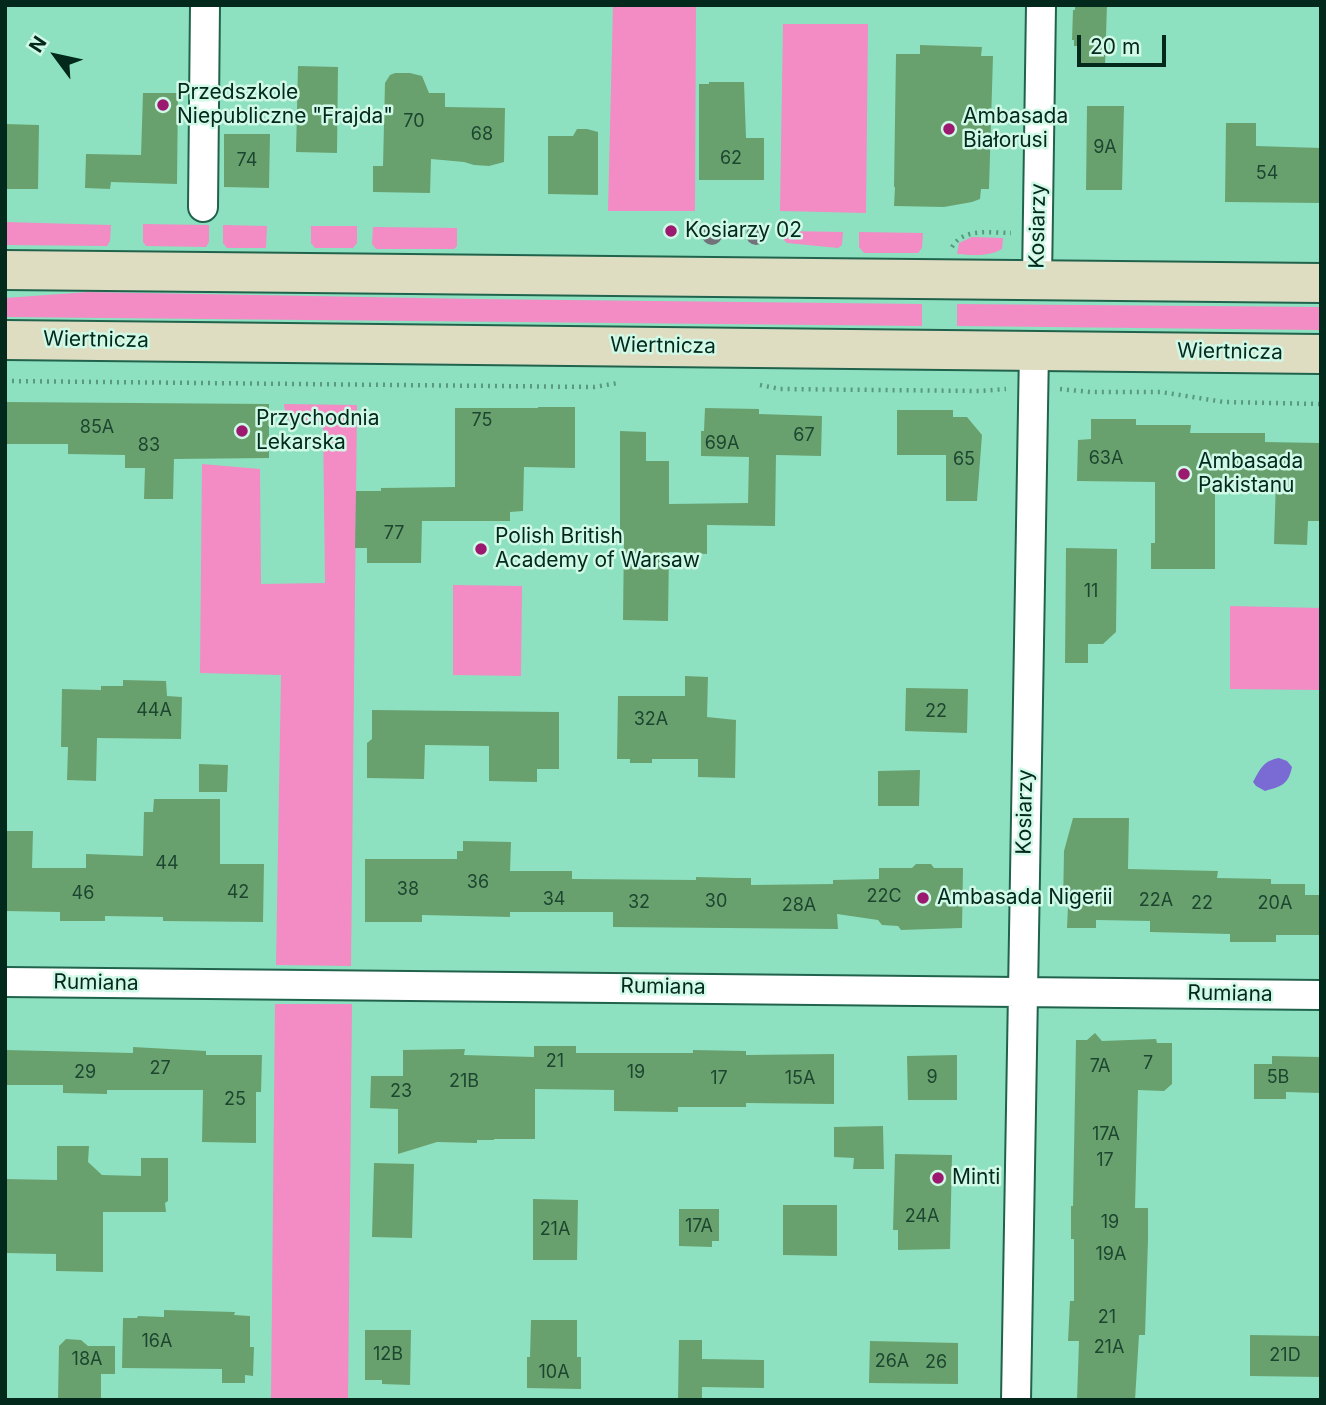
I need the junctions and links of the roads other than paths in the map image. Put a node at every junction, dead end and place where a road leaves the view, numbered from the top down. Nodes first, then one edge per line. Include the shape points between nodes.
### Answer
1 (205, 5) edge
2 (1041, 5) edge
3 (203, 206) dead end
4 (5, 270) edge
5 (1037, 280) junction
6 (1321, 283) edge
7 (5, 340) edge
8 (1034, 350) junction
9 (1321, 354) edge
10 (5, 982) edge
11 (1022, 991) junction
12 (1321, 995) edge
13 (1016, 1400) edge

1 - 3 street
2 - 5 street, Kosiarzy
4 - 5 main road
5 - 6 main road
7 - 8 main road, Wiertnicza
8 - 9 main road, Wiertnicza
8 - 11 street, Kosiarzy
10 - 11 street, Rumiana
11 - 12 street, Rumiana
11 - 13 street, Kosiarzy

